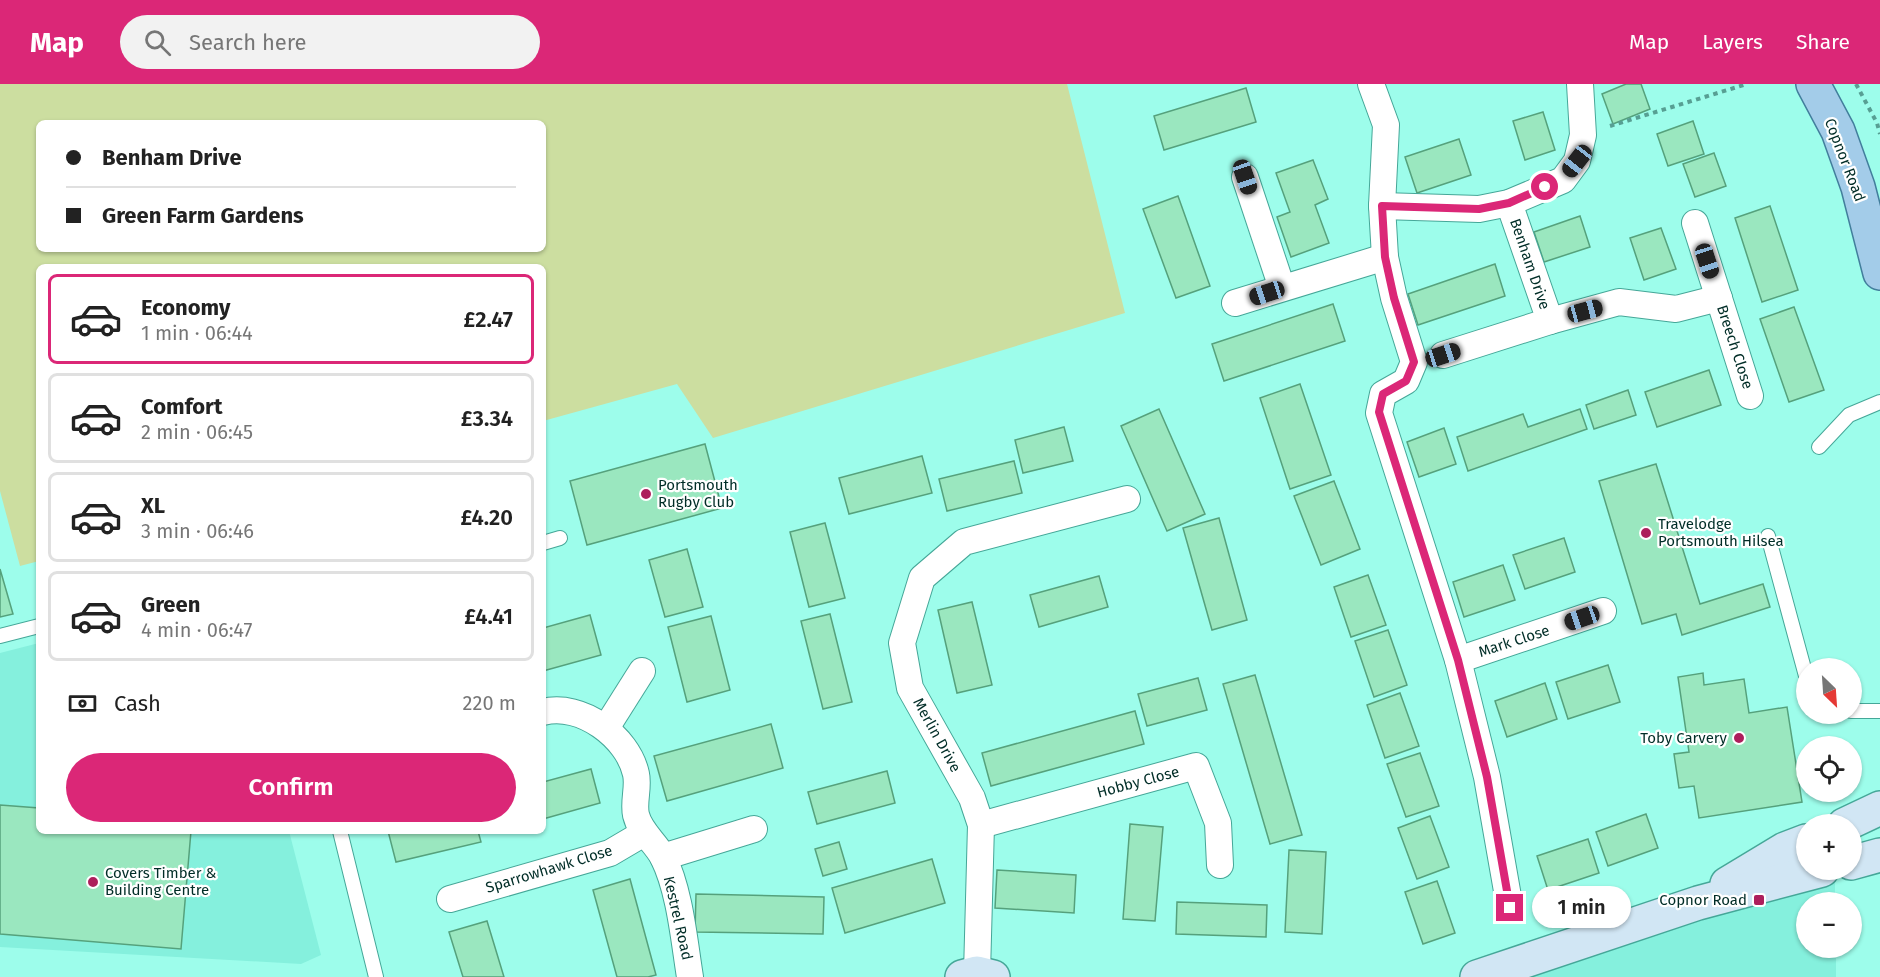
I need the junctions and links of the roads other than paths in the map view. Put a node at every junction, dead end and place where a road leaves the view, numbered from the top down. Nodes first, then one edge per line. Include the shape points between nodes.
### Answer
1 (1371, 84) edge
2 (1580, 84) edge
3 (1813, 84) edge
4 (1245, 177) dead end
5 (1509, 203) junction
6 (1382, 206) junction
7 (1695, 223) dead end
8 (1385, 257) junction
9 (1880, 273) edge
10 (1282, 288) junction
11 (1719, 298) junction
12 (1235, 303) dead end
13 (1550, 321) junction
14 (1443, 355) dead end
15 (1750, 396) dead end
16 (1880, 402) edge
17 (1819, 447) dead end
18 (1126, 499) dead end
19 (1768, 536) dead end
20 (560, 538) dead end
21 (546, 542) edge
22 (1603, 611) dead end
23 (36, 627) edge
24 (0, 636) edge
25 (1801, 658) edge
26 (1458, 660) junction
27 (642, 671) dead end
28 (546, 711) edge
29 (1862, 711) edge
30 (1880, 711) edge
31 (606, 728) junction
32 (1880, 808) edge
33 (1862, 816) edge
34 (1880, 819) edge
35 (981, 825) junction
36 (1862, 827) edge
37 (754, 829) dead end
38 (645, 833) junction
39 (341, 834) edge
40 (1796, 845) edge
41 (1796, 855) edge
42 (1880, 855) edge
43 (663, 857) junction
44 (1862, 860) edge
45 (1220, 864) dead end
46 (1796, 877) edge
47 (1726, 884) junction
48 (450, 899) dead end
49 (1698, 903) junction
50 (1510, 908) dead end
51 (978, 976) edge
52 (376, 977) edge
53 (690, 977) edge
54 (1478, 977) edge

1 - 6 street via 1386,125
2 - 5 street, Benham Drive via 1583,135 1577,161 1563,180
3 - 9 main road, Copnor Road via 1838,131 1858,187
4 - 10 street
5 - 6 street, Benham Drive via 1479,209
5 - 13 street, Benham Drive
6 - 8 street
7 - 11 street, Breech Close
8 - 10 street
8 - 26 street via 1414,362 1406,381 1383,394 1379,412
10 - 12 street
11 - 13 street, Breech Close via 1676,309 1620,302
11 - 15 street, Breech Close
13 - 14 street, Benham Drive
16 - 17 lane via 1848,416
18 - 35 street, Merlin Drive via 964,542 922,578 902,643 910,688 972,798
19 - 25 lane
20 - 21 lane
22 - 26 street, Mark Close
23 - 24 lane
26 - 50 street via 1487,777
27 - 31 street
28 - 31 street, Kestrel Road via 584,714
29 - 30 lane
31 - 38 street, Kestrel Road via 628,752 636,775 636,814
32 - 33 street
34 - 36 street
35 - 45 street, Hobby Close via 1196,766 1218,823
35 - 51 street, Merlin Drive
37 - 43 street
38 - 43 street, Kestrel Road
38 - 48 street, Sparrowhawk Close via 610,853
39 - 52 lane
40 - 47 street
41 - 47 street
42 - 44 street
43 - 53 street, Kestrel Road via 674,890
46 - 49 street
47 - 49 street
49 - 54 street

